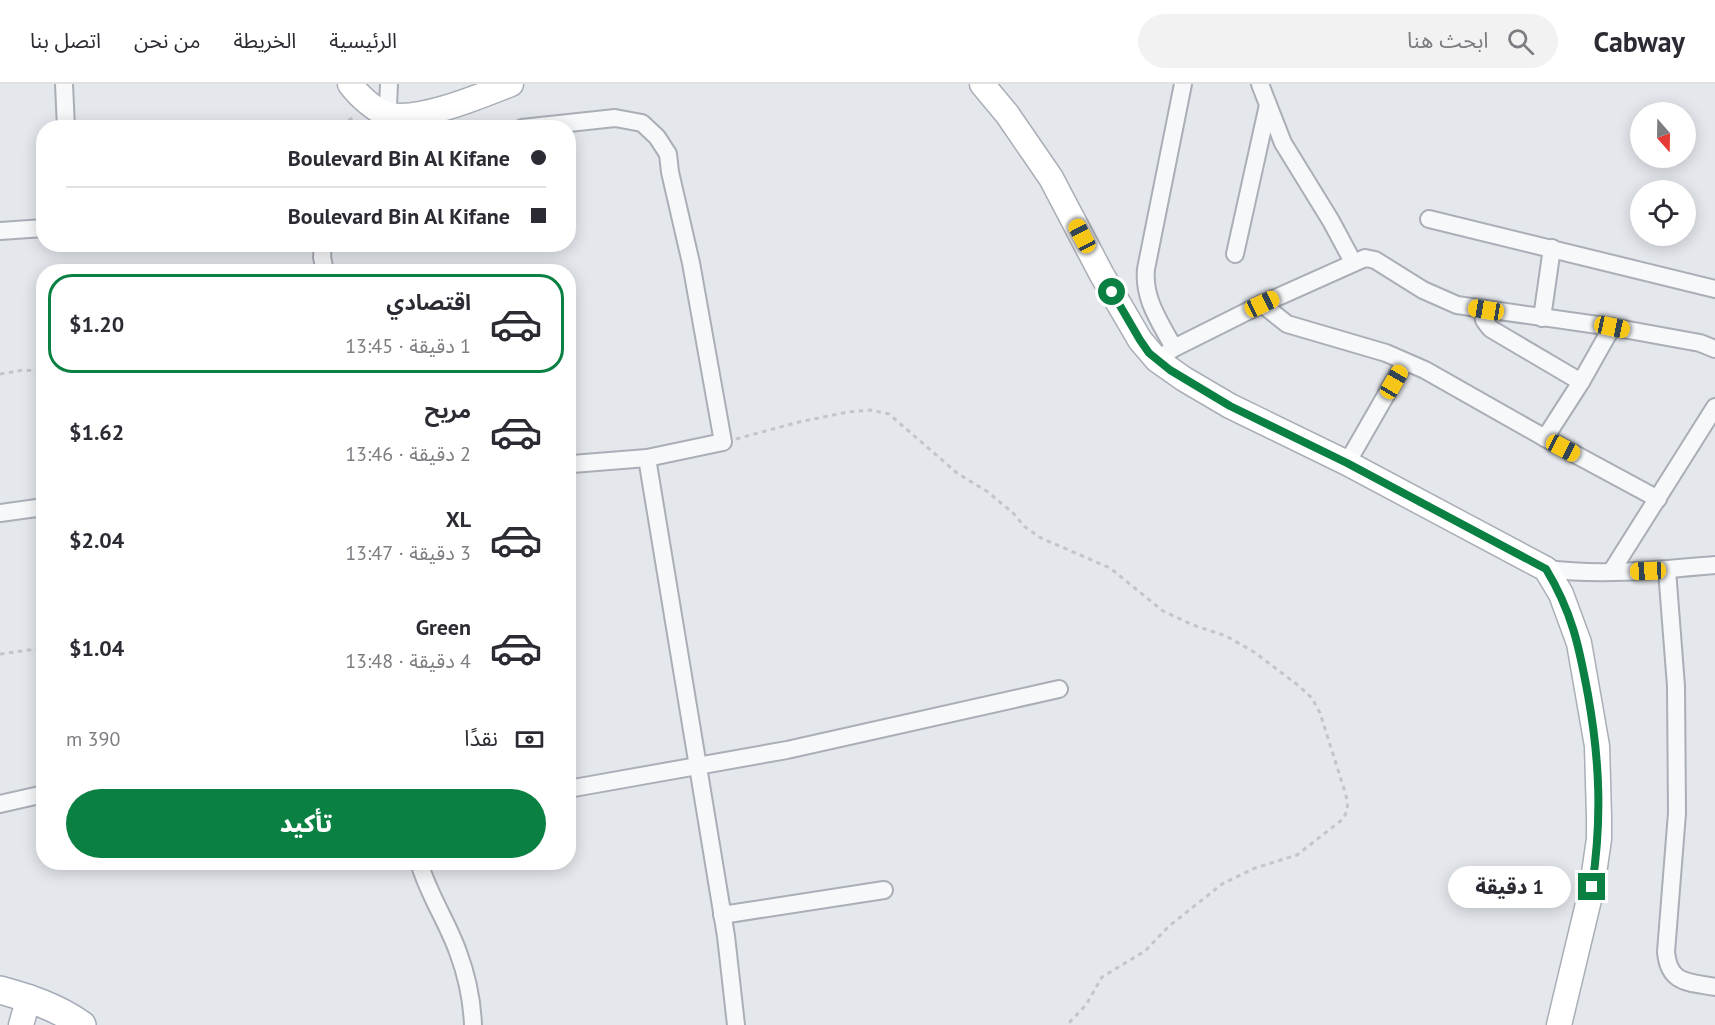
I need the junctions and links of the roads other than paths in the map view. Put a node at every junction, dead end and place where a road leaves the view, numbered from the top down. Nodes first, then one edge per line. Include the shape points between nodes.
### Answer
1 (64, 84) edge
2 (350, 84) edge
3 (389, 84) edge
4 (512, 84) edge
5 (982, 84) edge
6 (1183, 84) edge
7 (1260, 84) edge
8 (1268, 105) junction
9 (66, 120) edge
10 (387, 120) edge
11 (388, 120) edge
12 (392, 120) edge
13 (576, 122) edge
14 (1429, 219) dead end
15 (36, 229) edge
16 (0, 231) edge
17 (1551, 248) junction
18 (1235, 254) dead end
19 (1353, 262) junction
20 (1715, 288) edge
21 (1262, 304) junction
22 (1486, 310) junction
23 (1542, 318) junction
24 (1612, 327) junction
25 (1715, 349) edge
26 (1165, 354) junction
27 (1405, 362) junction
28 (1581, 382) junction
29 (1713, 413) edge
30 (1545, 438) junction
31 (647, 458) junction
32 (1347, 463) junction
33 (576, 464) edge
34 (1658, 499) junction
35 (36, 508) edge
36 (0, 513) edge
37 (1715, 565) edge
38 (1546, 569) junction
39 (1667, 570) junction
40 (1611, 572) junction
41 (1059, 689) dead end
42 (697, 765) junction
43 (576, 788) edge
44 (36, 796) edge
45 (0, 804) edge
46 (421, 870) edge
47 (884, 890) dead end
48 (722, 915) junction
49 (1715, 987) edge
50 (0, 990) edge
51 (39, 1002) junction
52 (21, 1025) edge
53 (82, 1025) edge
54 (473, 1025) edge
55 (736, 1025) edge
56 (1559, 1025) edge

1 - 9 street
2 - 10 street
3 - 11 street
4 - 12 street via 430,112
5 - 26 street via 1051,178 1140,340
6 - 26 street via 1144,284
7 - 8 street
8 - 18 street
8 - 19 street via 1283,143
13 - 31 street via 615,118 642,123 657,137 668,154 692,263 723,442
14 - 17 street
15 - 16 street
17 - 20 street
17 - 23 street
19 - 21 street
19 - 22 street via 1375,260 1423,290 1457,305
21 - 26 street
21 - 27 street via 1287,324
22 - 23 street
22 - 28 street via 1483,321 1491,328
23 - 24 street
24 - 25 street
24 - 28 street
26 - 32 street via 1177,374 1230,406
27 - 30 street
27 - 32 street
28 - 30 street
29 - 34 street
30 - 34 street
31 - 33 street
31 - 42 street
32 - 38 street
34 - 40 street
35 - 36 street
37 - 39 street
38 - 40 street
38 - 56 street via 1561,594 1579,643 1597,746 1599,839 1592,887
39 - 40 street
39 - 49 street via 1676,687 1677,813 1667,962 1679,980
41 - 42 street via 787,750
42 - 43 street
42 - 48 street
44 - 45 street
46 - 54 street via 458,951 469,986
47 - 48 street
48 - 55 street
50 - 51 main road
51 - 52 street
51 - 53 main road

